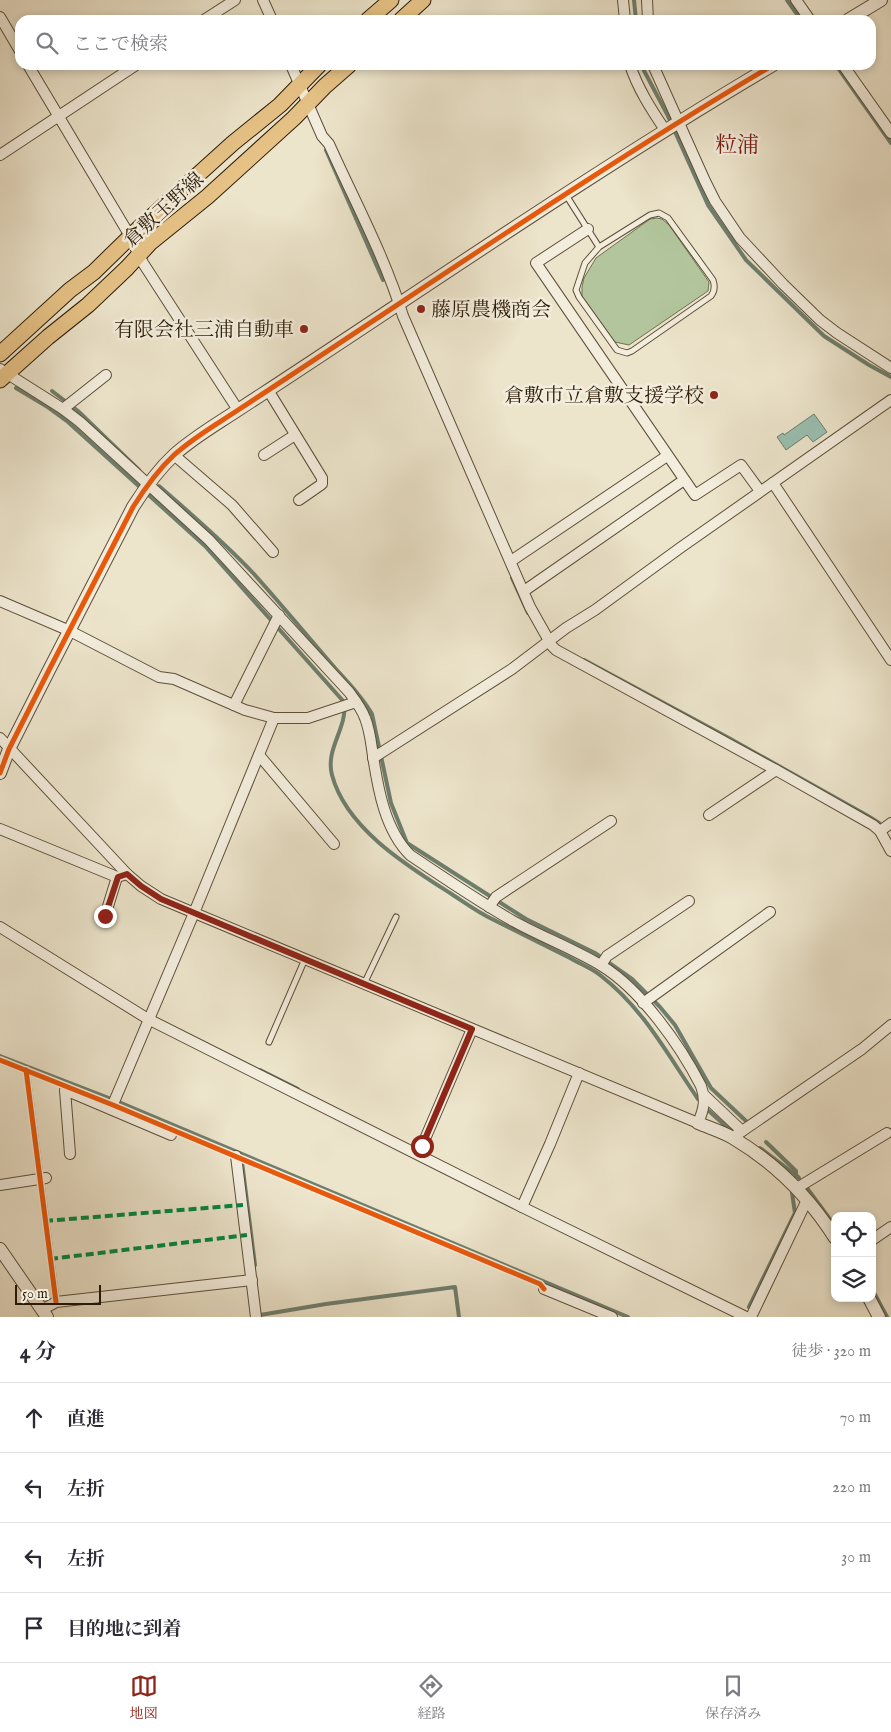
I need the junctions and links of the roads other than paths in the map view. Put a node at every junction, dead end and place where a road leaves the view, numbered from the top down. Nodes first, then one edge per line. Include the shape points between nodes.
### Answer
1 (235, 0) edge
2 (263, 0) edge
3 (391, 0) edge
4 (423, 0) edge
5 (623, 0) edge
6 (646, 0) edge
7 (796, 0) edge
8 (881, 0) edge
9 (212, 15) edge
10 (270, 15) edge
11 (374, 15) edge
12 (406, 15) edge
13 (624, 15) edge
14 (648, 15) edge
15 (806, 15) edge
16 (856, 15) edge
17 (0, 17) edge
18 (15, 42) edge
19 (31, 70) edge
20 (128, 70) edge
21 (293, 70) edge
22 (314, 70) edge
23 (344, 70) edge
24 (632, 70) edge
25 (655, 70) edge
26 (764, 70) edge
27 (847, 70) edge
28 (299, 84) junction
29 (308, 103) junction
30 (58, 116) junction
31 (672, 125) junction
32 (891, 133) edge
33 (0, 155) edge
34 (566, 194) junction
35 (588, 229) junction
36 (130, 237) junction
37 (600, 247) junction
38 (139, 255) junction
39 (399, 304) junction
40 (0, 354) edge
41 (891, 368) edge
42 (2, 374) edge
43 (106, 375) dead end
44 (268, 390) junction
45 (891, 400) edge
46 (67, 405) junction
47 (238, 410) junction
48 (295, 435) junction
49 (174, 455) junction
50 (264, 455) dead end
51 (667, 456) junction
52 (684, 480) junction
53 (773, 483) junction
54 (144, 490) junction
55 (760, 491) junction
56 (299, 500) dead end
57 (273, 552) dead end
58 (511, 561) junction
59 (524, 592) junction
60 (0, 602) edge
61 (276, 620) junction
62 (70, 632) junction
63 (549, 641) junction
64 (891, 660) edge
65 (234, 705) junction
66 (349, 705) junction
67 (274, 718) junction
68 (0, 738) edge
69 (10, 749) junction
70 (259, 755) junction
71 (378, 756) junction
72 (776, 770) junction
73 (0, 773) edge
74 (709, 815) dead end
75 (611, 820) dead end
76 (884, 828) edge
77 (0, 829) edge
78 (334, 844) dead end
79 (891, 851) edge
80 (122, 875) junction
81 (689, 901) dead end
82 (492, 902) junction
83 (770, 912) dead end
84 (194, 913) junction
85 (105, 916) dead end
86 (396, 917) dead end
87 (0, 927) edge
88 (305, 959) junction
89 (604, 961) junction
90 (364, 984) junction
91 (648, 999) junction
92 (150, 1016) junction
93 (891, 1025) edge
94 (472, 1029) junction
95 (269, 1042) dead end
96 (579, 1073) junction
97 (704, 1094) junction
98 (111, 1109) junction
99 (698, 1123) junction
100 (887, 1133) dead end
101 (737, 1134) junction
102 (171, 1135) dead end
103 (422, 1146) dead end
104 (70, 1154) dead end
105 (236, 1156) dead end
106 (46, 1178) dead end
107 (0, 1185) edge
108 (796, 1188) junction
109 (807, 1200) junction
110 (523, 1204) junction
111 (891, 1228) edge
112 (831, 1231) edge
113 (876, 1237) edge
114 (0, 1249) edge
115 (252, 1280) junction
116 (544, 1289) dead end
117 (871, 1302) edge
118 (45, 1314) edge
119 (256, 1317) edge
120 (612, 1317) edge
121 (746, 1317) edge
122 (751, 1317) edge
123 (879, 1317) edge

1 - 9 street
2 - 10 street
3 - 11 main road
4 - 12 main road
5 - 13 street
6 - 14 street
7 - 15 street
8 - 16 street
17 - 18 street
19 - 30 street
20 - 30 street
21 - 28 street
22 - 28 main road, 倉敷玉野線
23 - 29 main road, 倉敷玉野線
24 - 31 street via 650,108
25 - 31 street via 674,114
26 - 31 street
27 - 32 street
28 - 29 street
28 - 36 main road, 倉敷玉野線 via 280,105
29 - 38 main road, 倉敷玉野線
29 - 39 street
30 - 33 street
30 - 36 street
31 - 34 street
31 - 41 street via 740,238 820,320
34 - 35 lane
34 - 39 street
35 - 37 lane
35 - 51 street via 536,263
36 - 38 street
36 - 40 main road, 倉敷玉野線
37 - 37 lane via 585,263 576,290 617,350 627,353 714,293 713,280 668,218 659,213 650,215
38 - 42 main road, 倉敷玉野線 via 88,305
38 - 47 street
39 - 44 street
39 - 58 street
42 - 46 street
43 - 46 street
44 - 47 street
44 - 48 street
45 - 53 street
46 - 54 street
47 - 49 street
48 - 50 street
48 - 56 street via 322,478 322,484
49 - 54 street
49 - 57 street via 232,506
51 - 52 street
51 - 58 street
52 - 55 street via 695,495 741,465
52 - 59 street
53 - 55 street
53 - 64 street
54 - 61 street via 209,540
54 - 62 street
55 - 63 street
58 - 59 street
59 - 63 street
60 - 62 street
61 - 65 street
61 - 66 street
62 - 65 street via 159,677 174,679
62 - 69 street
63 - 71 street
63 - 72 street via 556,650
65 - 67 street
66 - 67 street via 308,718
66 - 71 street via 365,717
67 - 70 street
68 - 69 street
69 - 73 street
69 - 80 street
70 - 78 street
70 - 84 street
71 - 82 street via 390,824 403,848
72 - 74 street
72 - 76 street via 873,825
75 - 82 street
76 - 79 street
77 - 80 street
80 - 84 street via 161,899
80 - 85 street
81 - 89 street
82 - 89 street
83 - 91 street
84 - 88 street
84 - 92 street
86 - 90 lane
87 - 92 street
88 - 90 street
88 - 95 lane
89 - 91 street via 629,988
90 - 94 street
91 - 97 street
92 - 98 street
92 - 110 street
93 - 101 street via 862,1049
94 - 96 street
94 - 103 street
96 - 99 street
96 - 110 street
97 - 99 street via 705,1109
97 - 101 street
98 - 102 street
98 - 104 street via 65,1090
99 - 101 street
100 - 108 street
101 - 108 street
105 - 115 street
106 - 107 street
108 - 109 street
109 - 112 street
109 - 122 street
110 - 121 street
111 - 113 street
114 - 118 street
115 - 118 street via 56,1302
115 - 119 street
116 - 120 street
117 - 123 street

